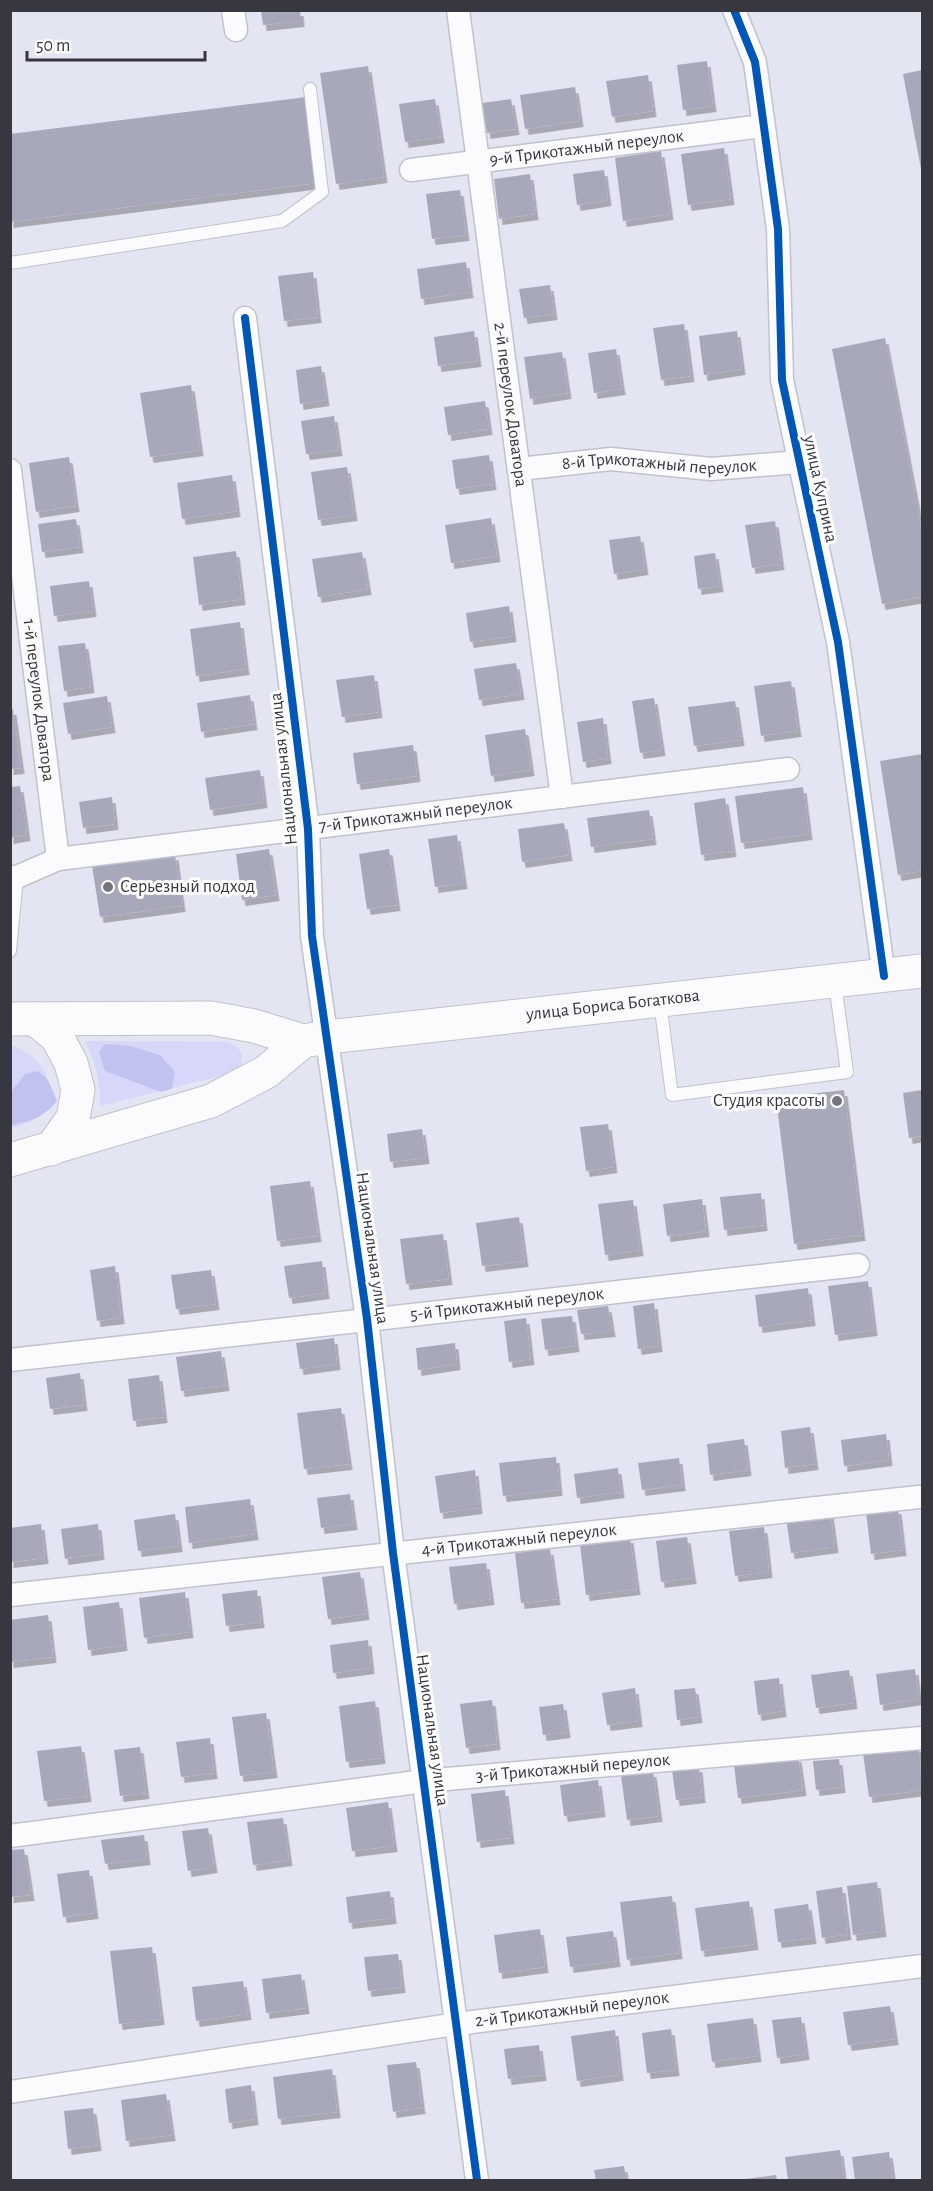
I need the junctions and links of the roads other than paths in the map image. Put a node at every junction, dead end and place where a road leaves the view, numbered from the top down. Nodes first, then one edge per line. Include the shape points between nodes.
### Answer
1 (459, 10) edge
2 (734, 10) edge
3 (310, 89) dead end
4 (764, 126) junction
5 (478, 162) junction
6 (411, 170) dead end
7 (10, 262) edge
8 (245, 318) dead end
9 (799, 462) junction
10 (519, 469) junction
11 (10, 470) edge
12 (788, 769) dead end
13 (562, 797) junction
14 (308, 829) junction
15 (58, 859) junction
16 (14, 877) edge
17 (10, 951) edge
18 (922, 971) edge
19 (884, 976) junction
20 (835, 981) junction
21 (659, 1000) junction
22 (23, 1019) edge
23 (315, 1039) junction
24 (51, 1149) junction
25 (10, 1160) edge
26 (858, 1265) dead end
27 (367, 1319) junction
28 (10, 1360) edge
29 (919, 1497) dead end
30 (393, 1553) junction
31 (10, 1595) edge
32 (922, 1738) edge
33 (424, 1781) junction
34 (10, 1836) edge
35 (922, 1966) edge
36 (456, 2024) junction
37 (10, 2092) edge
38 (477, 2181) edge

1 - 5 street, 2-й переулок Доватора
2 - 4 street, улица Куприна via 755,62
3 - 7 lane via 322,192 282,221
4 - 5 street, 9-й Трикотажный переулок
4 - 9 street, улица Куприна via 778,229 782,380
5 - 6 street, 9-й Трикотажный переулок
5 - 10 street, 2-й переулок Доватора
8 - 14 street, Национальная улица
9 - 10 street, 8-й Трикотажный переулок via 711,469 611,459
9 - 19 street, улица Куприна via 838,642
10 - 13 street, 2-й переулок Доватора
11 - 15 street, 1-й переулок Доватора
12 - 13 street, 7-й Трикотажный переулок
13 - 14 street, 7-й Трикотажный переулок
14 - 15 street, 7-й Трикотажный переулок
14 - 23 street, Национальная улица
15 - 16 street, 7-й Трикотажный переулок
16 - 17 lane
18 - 19 main road, улица Бориса Богаткова
19 - 20 main road, улица Бориса Богаткова
20 - 21 main road, улица Бориса Богаткова
20 - 21 lane via 847,1072 672,1095
21 - 23 main road, улица Бориса Богаткова
22 - 23 main road, улица Бориса Богаткова via 211,1018
22 - 24 main road, улица Бориса Богаткова via 57,1037 71,1063 78,1090 73,1118
23 - 24 main road via 266,1072 211,1101
23 - 27 street, Национальная улица
24 - 25 main road
26 - 27 street, 5-й Трикотажный переулок
27 - 28 street, 5-й Трикотажный переулок
27 - 30 street, Национальная улица
29 - 30 street, 4-й Трикотажный переулок
30 - 31 street, 4-й Трикотажный переулок
30 - 33 street, Национальная улица
32 - 33 street, 3-й Трикотажный переулок
33 - 34 street, 3-й Трикотажный переулок
33 - 36 street, Национальная улица
35 - 36 street, 2-й Трикотажный переулок
36 - 37 street, 2-й Трикотажный переулок
36 - 38 street, Национальная улица

